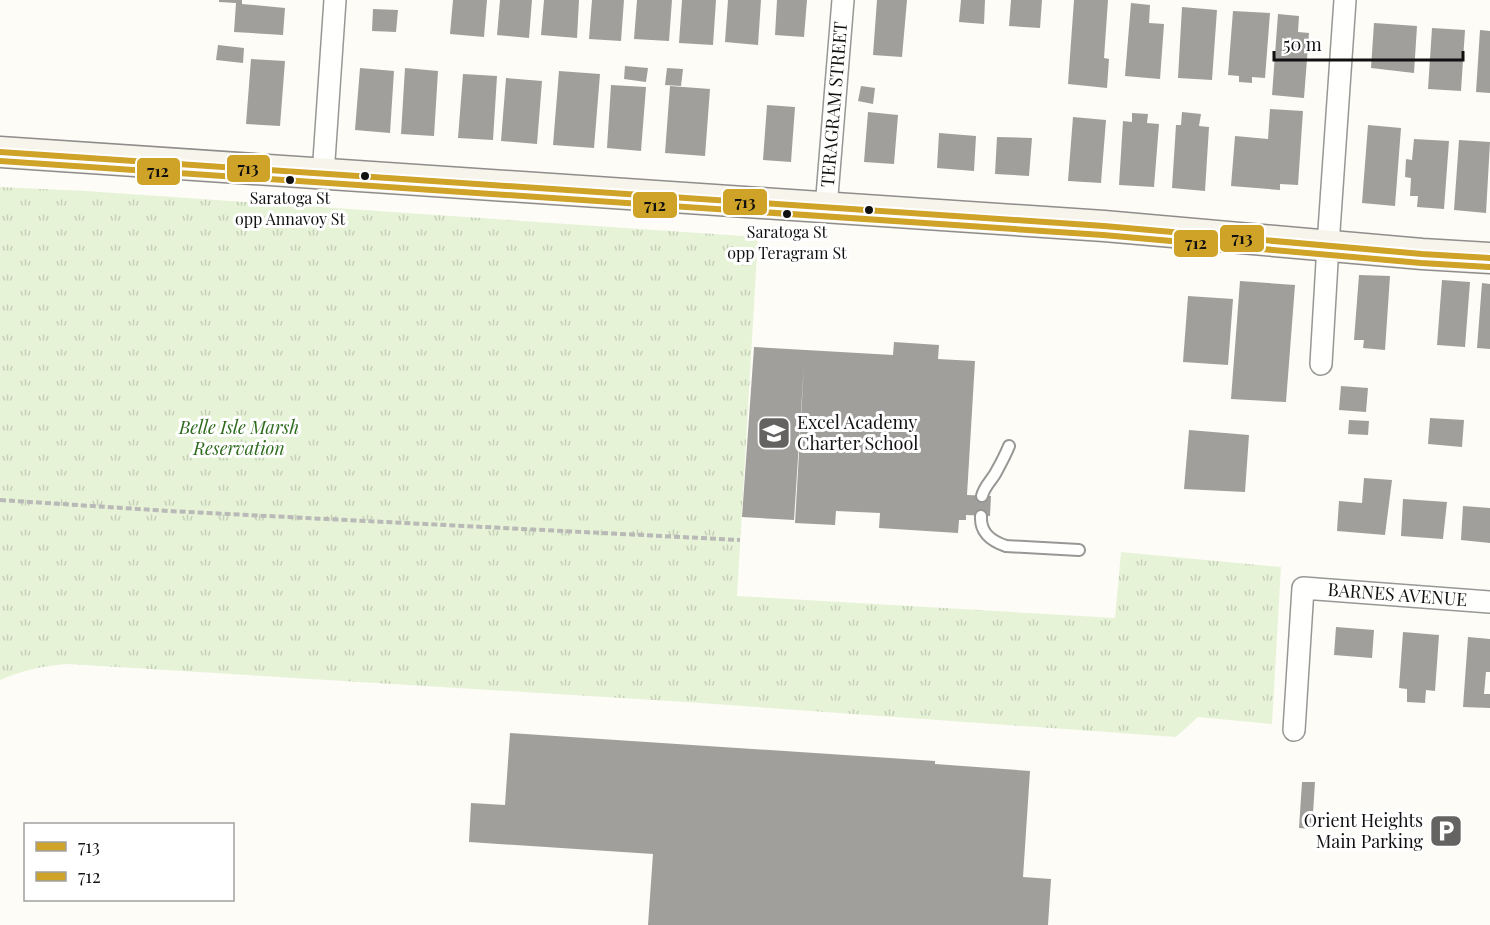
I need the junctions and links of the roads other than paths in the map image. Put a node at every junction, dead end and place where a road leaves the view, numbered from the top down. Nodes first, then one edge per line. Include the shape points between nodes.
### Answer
1 (335, 0) edge
2 (843, 0) edge
3 (1345, 0) edge
4 (0, 152) edge
5 (323, 175) junction
6 (826, 208) junction
7 (1328, 245) junction
8 (1490, 258) edge
9 (1322, 364) dead end
10 (1009, 446) dead end
11 (982, 496) dead end
12 (981, 516) dead end
13 (1079, 550) dead end
14 (1490, 602) edge
15 (1296, 733) dead end

1 - 5 street
2 - 6 street, TERAGRAM STREET
3 - 7 street
4 - 5 main road
5 - 6 main road
6 - 7 main road
7 - 8 main road
7 - 9 street
10 - 11 lane
12 - 13 lane via 988,538 1005,546
14 - 15 street, BARNES AVENUE via 1304,588

